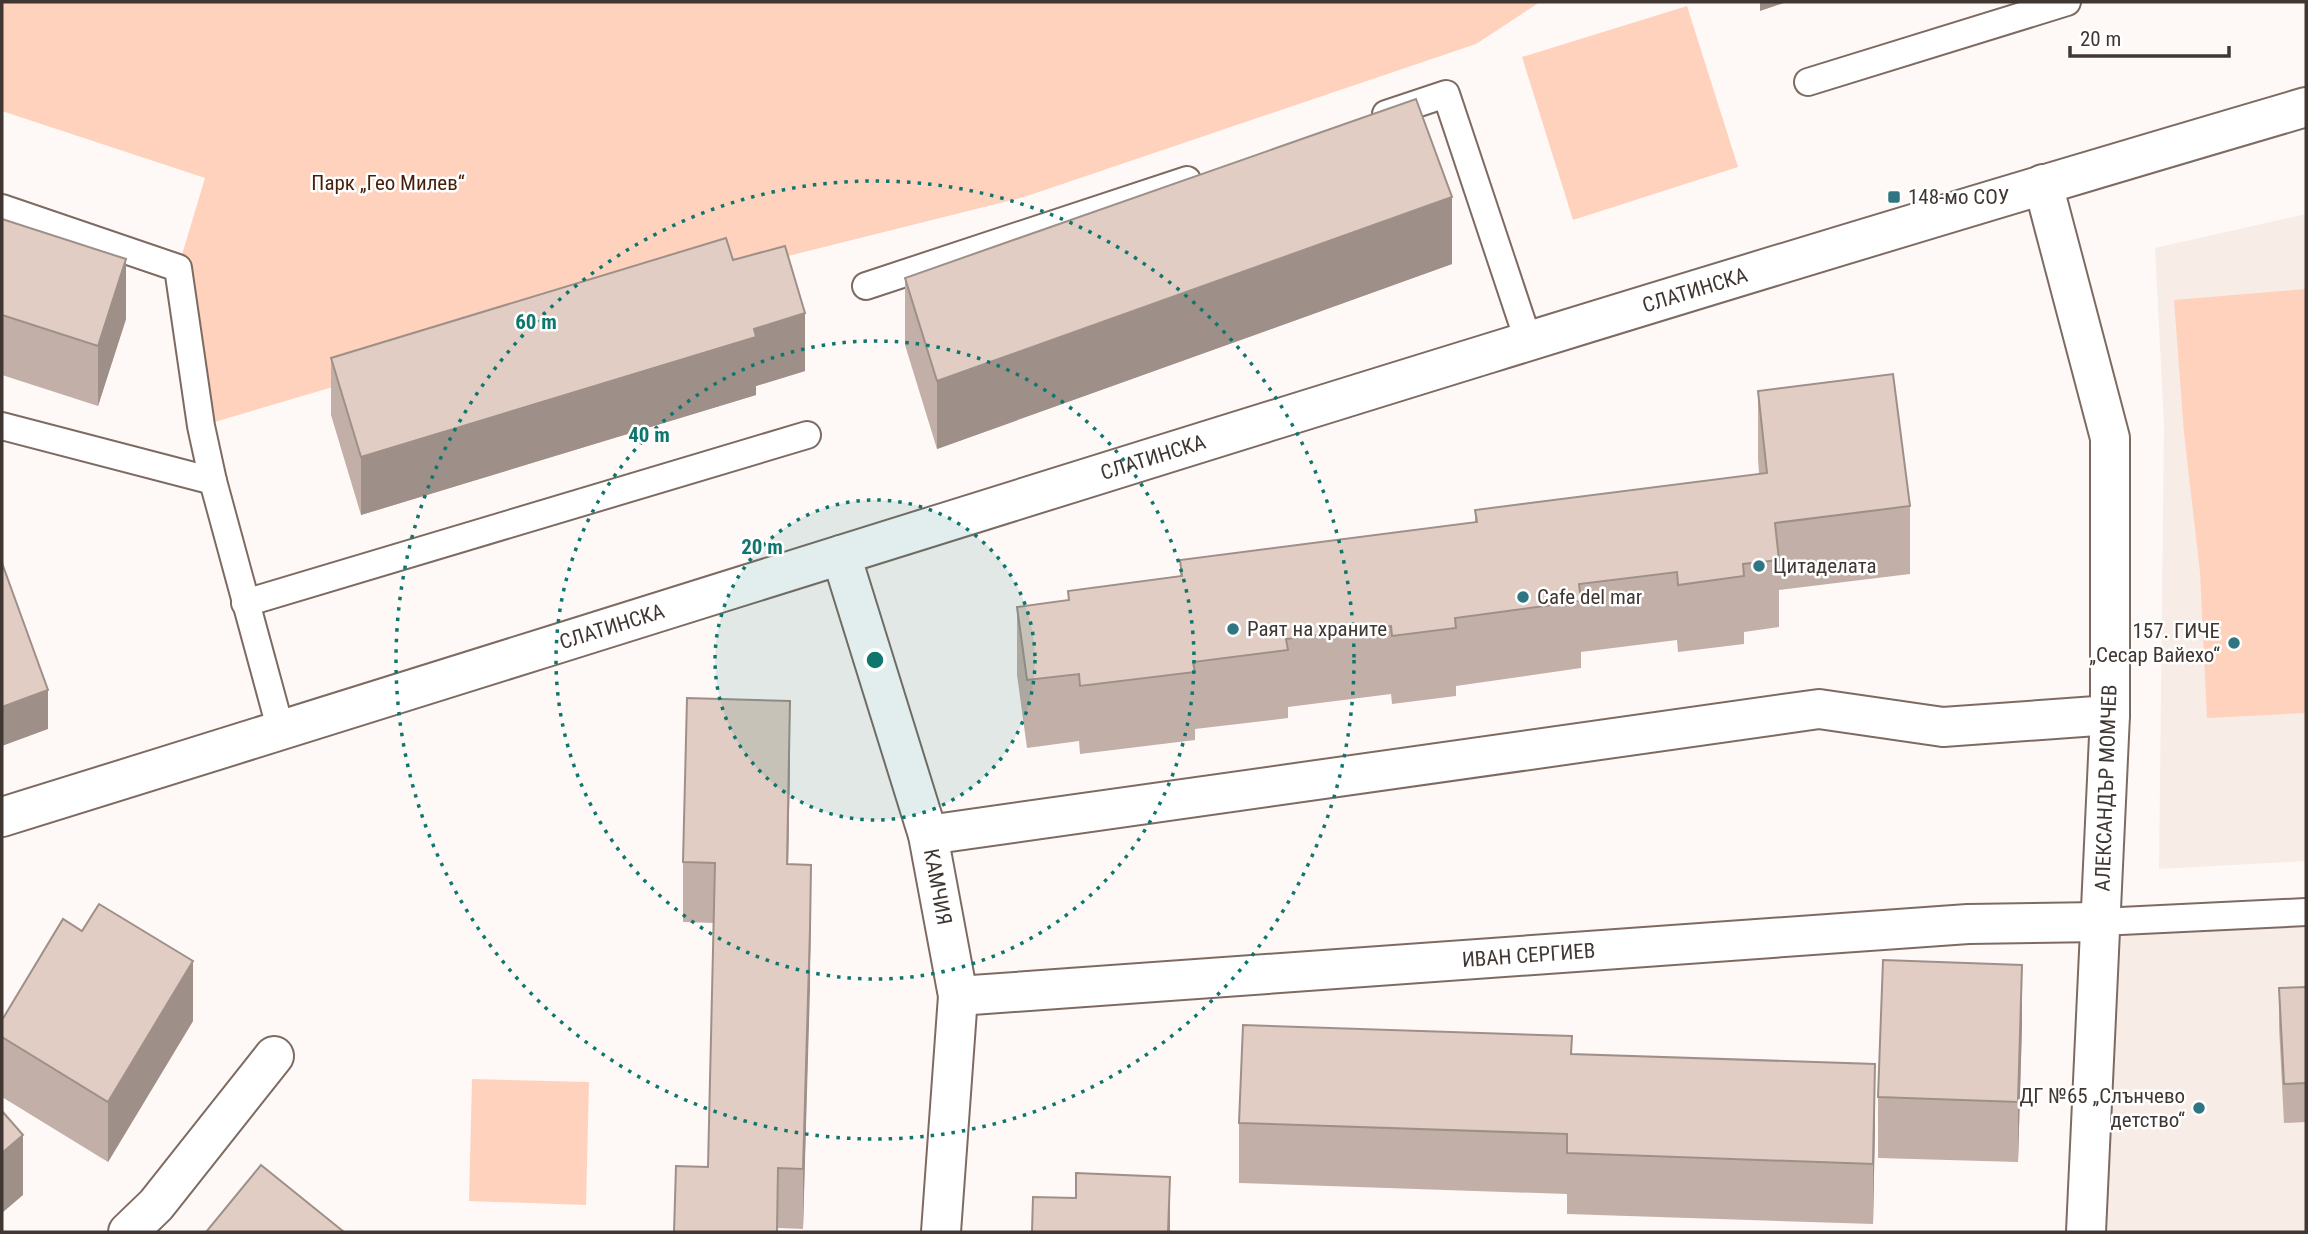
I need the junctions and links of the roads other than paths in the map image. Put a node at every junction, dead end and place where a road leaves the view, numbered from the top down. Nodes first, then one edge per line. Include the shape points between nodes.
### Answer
1 (2067, 2) edge
2 (1808, 82) dead end
3 (2306, 107) edge
4 (1366, 120) edge
5 (1208, 173) edge
6 (2043, 184) junction
7 (2, 208) edge
8 (866, 286) dead end
9 (1528, 340) junction
10 (2, 426) edge
11 (807, 435) dead end
12 (213, 481) junction
13 (841, 555) junction
14 (245, 603) junction
15 (2110, 715) junction
16 (281, 731) junction
17 (2, 817) edge
18 (928, 835) junction
19 (2306, 912) edge
20 (2101, 922) junction
21 (958, 996) junction
22 (274, 1056) dead end
23 (128, 1232) edge
24 (941, 1232) edge
25 (2086, 1232) edge

1 - 2 lane
3 - 6 street, СЛАТИНСКА
4 - 9 lane via 1446,94
5 - 8 lane
6 - 9 street, СЛАТИНСКА
6 - 15 street, АЛЕКСАНДЪР МОМЧЕВ via 2110,438
7 - 12 lane via 178,268
9 - 13 street, СЛАТИНСКА
10 - 12 lane
11 - 14 lane
12 - 14 lane
13 - 16 street, СЛАТИНСКА
13 - 18 street, КАМЧИЯ
14 - 16 lane
15 - 18 street via 1943,727 1819,709
15 - 20 street, АЛЕКСАНДЪР МОМЧЕВ
16 - 17 street, СЛАТИНСКА
18 - 21 street, КАМЧИЯ
19 - 20 lane
20 - 21 street, ИВАН СЕРГИЕВ via 1968,924
20 - 25 street, АЛЕКСАНДЪР МОМЧЕВ
21 - 24 street, КАМЧИЯ
22 - 23 street via 156,1205

